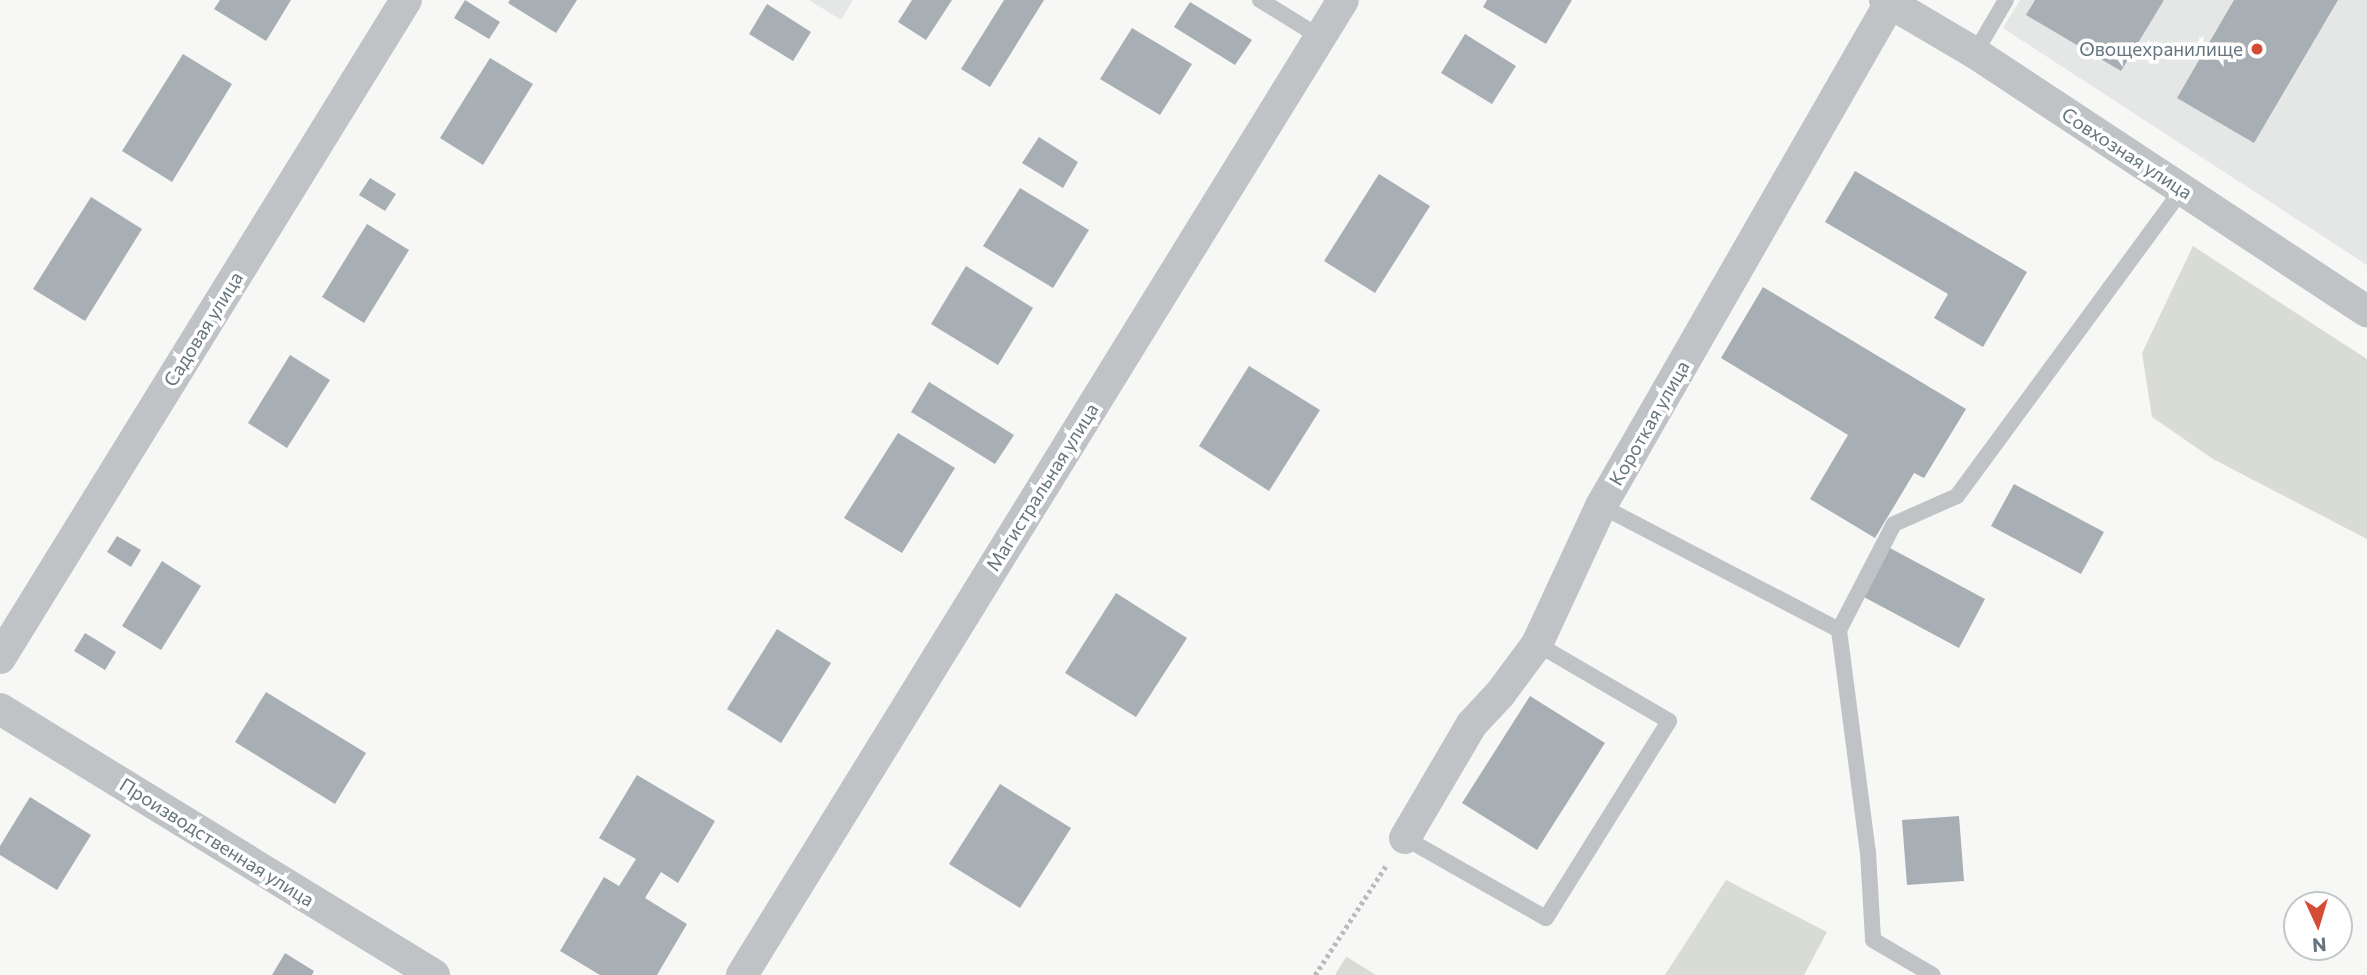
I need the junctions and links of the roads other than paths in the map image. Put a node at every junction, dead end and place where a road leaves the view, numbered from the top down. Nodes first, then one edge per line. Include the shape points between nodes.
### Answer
1 (406, 0) edge
2 (1260, 0) edge
3 (1343, 0) edge
4 (2006, 0) edge
5 (1888, 1) edge
6 (1320, 37) junction
7 (1975, 52) junction
8 (2182, 190) junction
9 (2367, 311) edge
10 (1601, 506) junction
11 (1839, 629) junction
12 (1537, 644) junction
13 (0, 658) edge
14 (0, 709) edge
15 (1405, 838) joint
16 (434, 975) edge
17 (742, 975) edge
18 (1933, 975) edge

1 - 13 street, Садовая улица
2 - 6 lane
3 - 6 street, Магистральная улица
4 - 7 lane
5 - 7 street, Совхозная улица
5 - 10 street, Короткая улица
6 - 17 street, Магистральная улица
7 - 8 street, Совхозная улица
8 - 9 street, Совхозная улица
8 - 11 lane via 1957,496 1894,524
10 - 11 lane
10 - 12 street, Короткая улица via 1586,548
11 - 18 lane via 1868,852 1873,940
12 - 15 street, Короткая улица via 1472,724
12 - 15 lane via 1668,721 1546,918
14 - 16 street, Производственная улица

